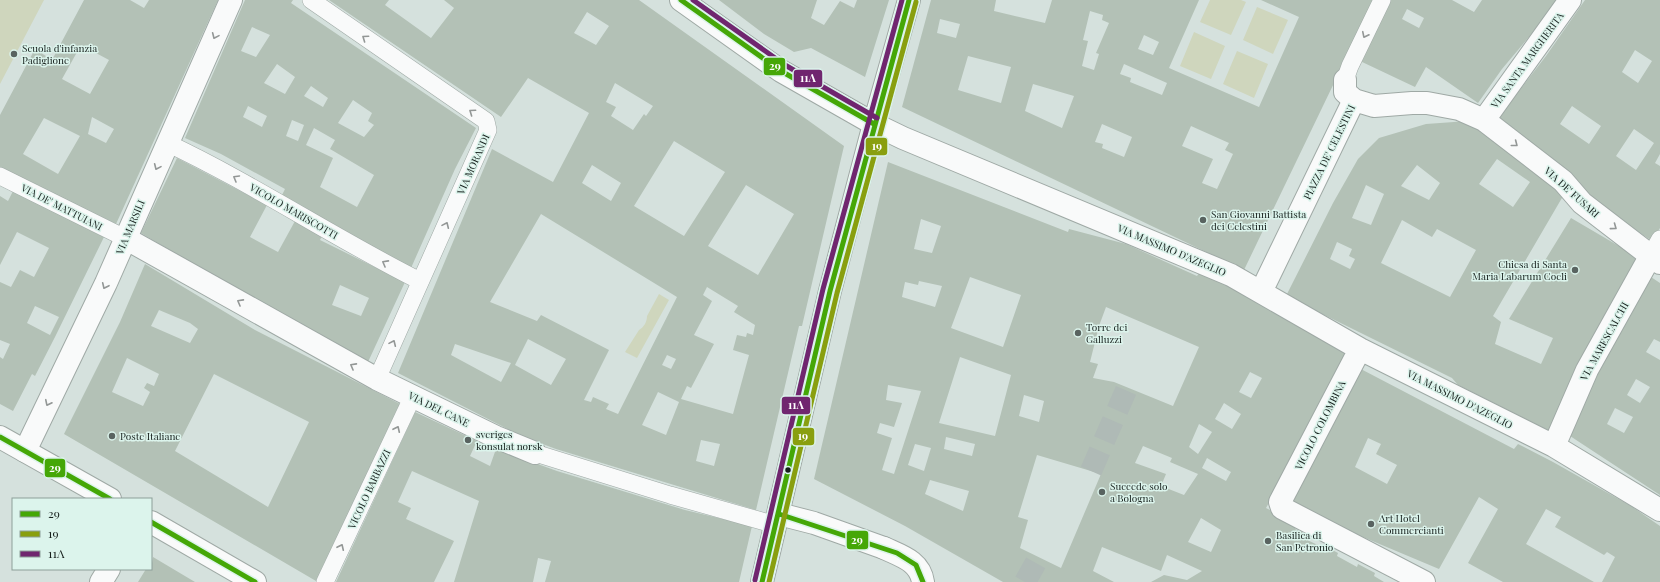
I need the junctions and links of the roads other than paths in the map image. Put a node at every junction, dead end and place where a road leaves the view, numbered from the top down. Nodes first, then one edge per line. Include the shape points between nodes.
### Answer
1 (231, 0) edge
2 (311, 0) edge
3 (681, 0) edge
4 (909, 0) edge
5 (1382, 0) edge
6 (1570, 0) edge
7 (1345, 80) joint
8 (1354, 100) junction
9 (1484, 120) junction
10 (874, 124) junction
11 (167, 143) junction
12 (0, 176) edge
13 (125, 238) junction
14 (1657, 253) edge
15 (420, 281) junction
16 (1261, 292) junction
17 (1360, 349) junction
18 (377, 379) junction
19 (413, 396) junction
20 (0, 436) edge
21 (1554, 446) junction
22 (25, 451) junction
23 (535, 453) joint
24 (108, 498) edge
25 (1660, 510) edge
26 (778, 519) junction
27 (152, 523) edge
28 (108, 570) edge
29 (101, 582) edge
30 (255, 582) edge
31 (325, 582) edge
32 (762, 582) edge
33 (923, 582) edge
34 (1424, 582) edge

1 -> 11 street, VIA MARSILI
15 -> 2 lane, VIA MORANDI via 488,130 486,121
3 - 10 street, VIA MASSIMO D'AZEGLIO via 781,71
4 - 10 street
5 -> 7 lane
6 - 9 street, VIA SANTA MARGHERITA
7 - 8 street, PIAZZA DE' CELESTINI via 1345,92
8 - 9 street, PIAZZA DE' CELESTINI via 1374,106 1412,103 1443,106 1459,109
8 - 16 street, PIAZZA DE' CELESTINI
9 -> 14 street, VIA DE' FUSARI via 1563,181 1582,203
10 - 16 street, VIA MASSIMO D'AZEGLIO via 1231,275
10 - 26 street via 830,291
11 -> 13 street, VIA MARSILI
15 -> 11 lane, VICOLO MARISCOTTI via 286,208 216,166
12 - 13 lane, VIA DE' MATTUIANI
18 -> 13 street, VIA DEL CANE
13 -> 22 street, VIA MARSILI
14 - 21 street, VIA MARESCALCHI via 1587,370
18 -> 15 lane, VIA MORANDI
16 - 17 street, VIA MASSIMO D'AZEGLIO
17 - 21 street, VIA MASSIMO D'AZEGLIO
17 - 34 street, VICOLO COLOMBINA via 1280,502 1282,508
18 - 19 street, VIA DEL CANE
19 - 23 street, VIA DEL CANE via 496,437
31 -> 19 lane, VICOLO BARBAZZI
20 - 22 street
21 - 25 street, VIA MASSIMO D'AZEGLIO
22 - 24 street
23 - 26 lane, VIA DEL CANE via 670,495
26 - 32 street
26 - 33 street via 814,523 884,548 915,564
27 - 30 street
28 - 29 street

